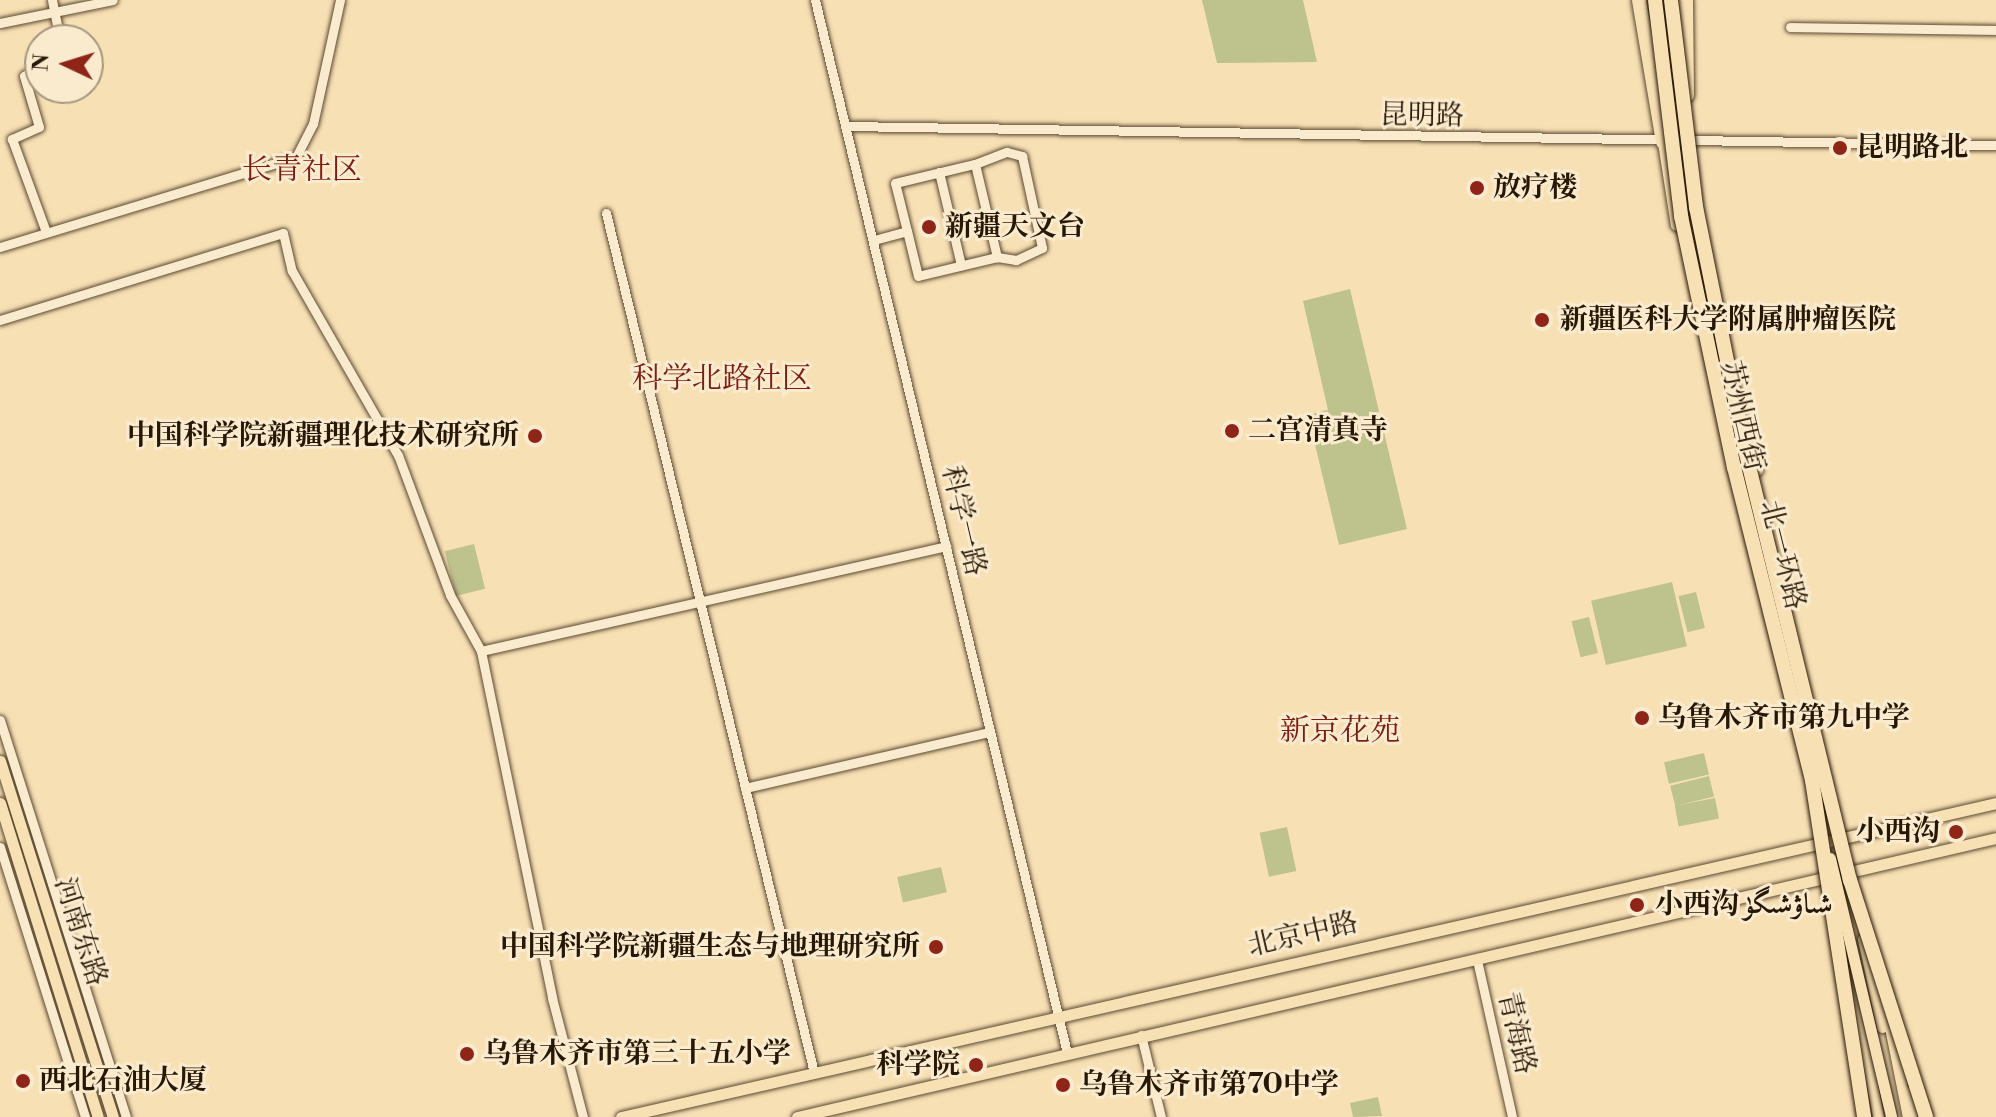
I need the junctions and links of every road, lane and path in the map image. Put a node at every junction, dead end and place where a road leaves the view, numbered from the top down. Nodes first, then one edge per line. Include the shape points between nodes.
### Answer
1 (52, 0) edge
2 (113, 0) edge
3 (340, 0) edge
4 (815, 0) edge
5 (1642, 0) edge
6 (1655, 0) edge
7 (1669, 0) edge
8 (1686, 0) edge
9 (54, 12) junction
10 (0, 23) edge
11 (57, 24) edge
12 (1790, 27) dead end
13 (1996, 30) edge
14 (32, 104) edge
15 (847, 126) junction
16 (1685, 140) junction
17 (1663, 142) junction
18 (1996, 145) edge
19 (975, 164) junction
20 (939, 172) junction
21 (606, 213) dead end
22 (907, 231) junction
23 (46, 232) junction
24 (874, 240) junction
25 (0, 247) edge
26 (997, 257) junction
27 (961, 265) junction
28 (0, 320) edge
29 (946, 546) junction
30 (700, 600) junction
31 (481, 651) junction
32 (0, 720) edge
33 (990, 732) junction
34 (0, 761) edge
35 (1812, 780) junction
36 (745, 788) junction
37 (0, 803) edge
38 (1996, 803) edge
39 (1843, 836) junction
40 (1996, 838) edge
41 (1820, 840) junction
42 (0, 847) edge
43 (1851, 877) junction
44 (1829, 878) junction
45 (1477, 960) junction
46 (1851, 971) junction
47 (1884, 994) junction
48 (1058, 1016) junction
49 (1141, 1035) junction
50 (1067, 1053) junction
51 (814, 1073) junction
52 (85, 1117) edge
53 (98, 1117) edge
54 (113, 1117) edge
55 (126, 1117) edge
56 (583, 1117) edge
57 (621, 1117) edge
58 (797, 1117) edge
59 (1161, 1117) edge
60 (1512, 1117) edge
61 (1864, 1117) edge
62 (1878, 1117) edge
63 (1890, 1117) edge
64 (1906, 1117) edge
65 (1918, 1117) edge
66 (1926, 1117) edge

1 - 9 street
2 - 9 street
3 - 23 street via 313,124 296,157
4 - 15 street, 科学一路
5 - 17 main road, 苏州西街
5 - 17 highway via 1644,51
6 - 35 highway, 北一环路, bridge via 1681,216 1734,467
7 - 16 main road, 苏州西街
7 - 43 highway, 北一环路, bridge via 1696,207 1717,319
8 - 16 highway
9 - 10 street
9 - 11 street
12 - 13 street
14 - 23 street via 39,127 12,139
15 - 17 street, 昆明路
15 - 24 street, 科学一路
16 - 17 street, 昆明路
16 - 18 street, 昆明路
16 - 39 main road, 苏州西街
17 - 41 main road, 苏州西街 via 1717,418
19 - 20 street
19 - 26 street
19 - 26 street via 1007,152 1022,156 1042,248 1016,260
20 - 22 street via 895,183
20 - 27 street
21 - 30 street
22 - 24 street
22 - 27 street via 918,276
23 - 25 street
24 - 29 street, 科学一路
26 - 27 street
28 - 31 street via 283,233 292,271 398,455 450,595
29 - 30 street
29 - 33 street, 科学一路
30 - 31 street
30 - 36 street
31 - 56 street via 552,998
32 - 55 street
33 - 36 street
33 - 48 street, 科学一路
34 - 54 main road, 河南东路
35 - 61 highway, bridge
35 - 63 main road, 北一环路, bridge
36 - 51 street
37 - 53 main road, 河南东路
38 - 39 main road, 北京中路
39 - 41 main road, 北京中路
39 - 43 main road, 苏州西街
40 - 43 main road
41 - 44 main road, 苏州西街
41 - 48 main road, 北京中路
42 - 52 street
43 - 44 main road
43 - 47 main road, 苏州西街
43 - 64 main road, 北一环路, bridge
43 - 66 highway, bridge
44 - 45 main road
44 - 46 main road, 苏州西街
45 - 49 main road
45 - 60 street, 青海路
46 - 62 main road
46 - 63 main road, 苏州西街
47 - 64 main road, 苏州西街
47 - 65 main road, bridge
48 - 50 street, 科学一路
48 - 51 main road, 北京中路
49 - 50 main road
49 - 59 street
50 - 58 main road
51 - 57 main road, 北京中路

